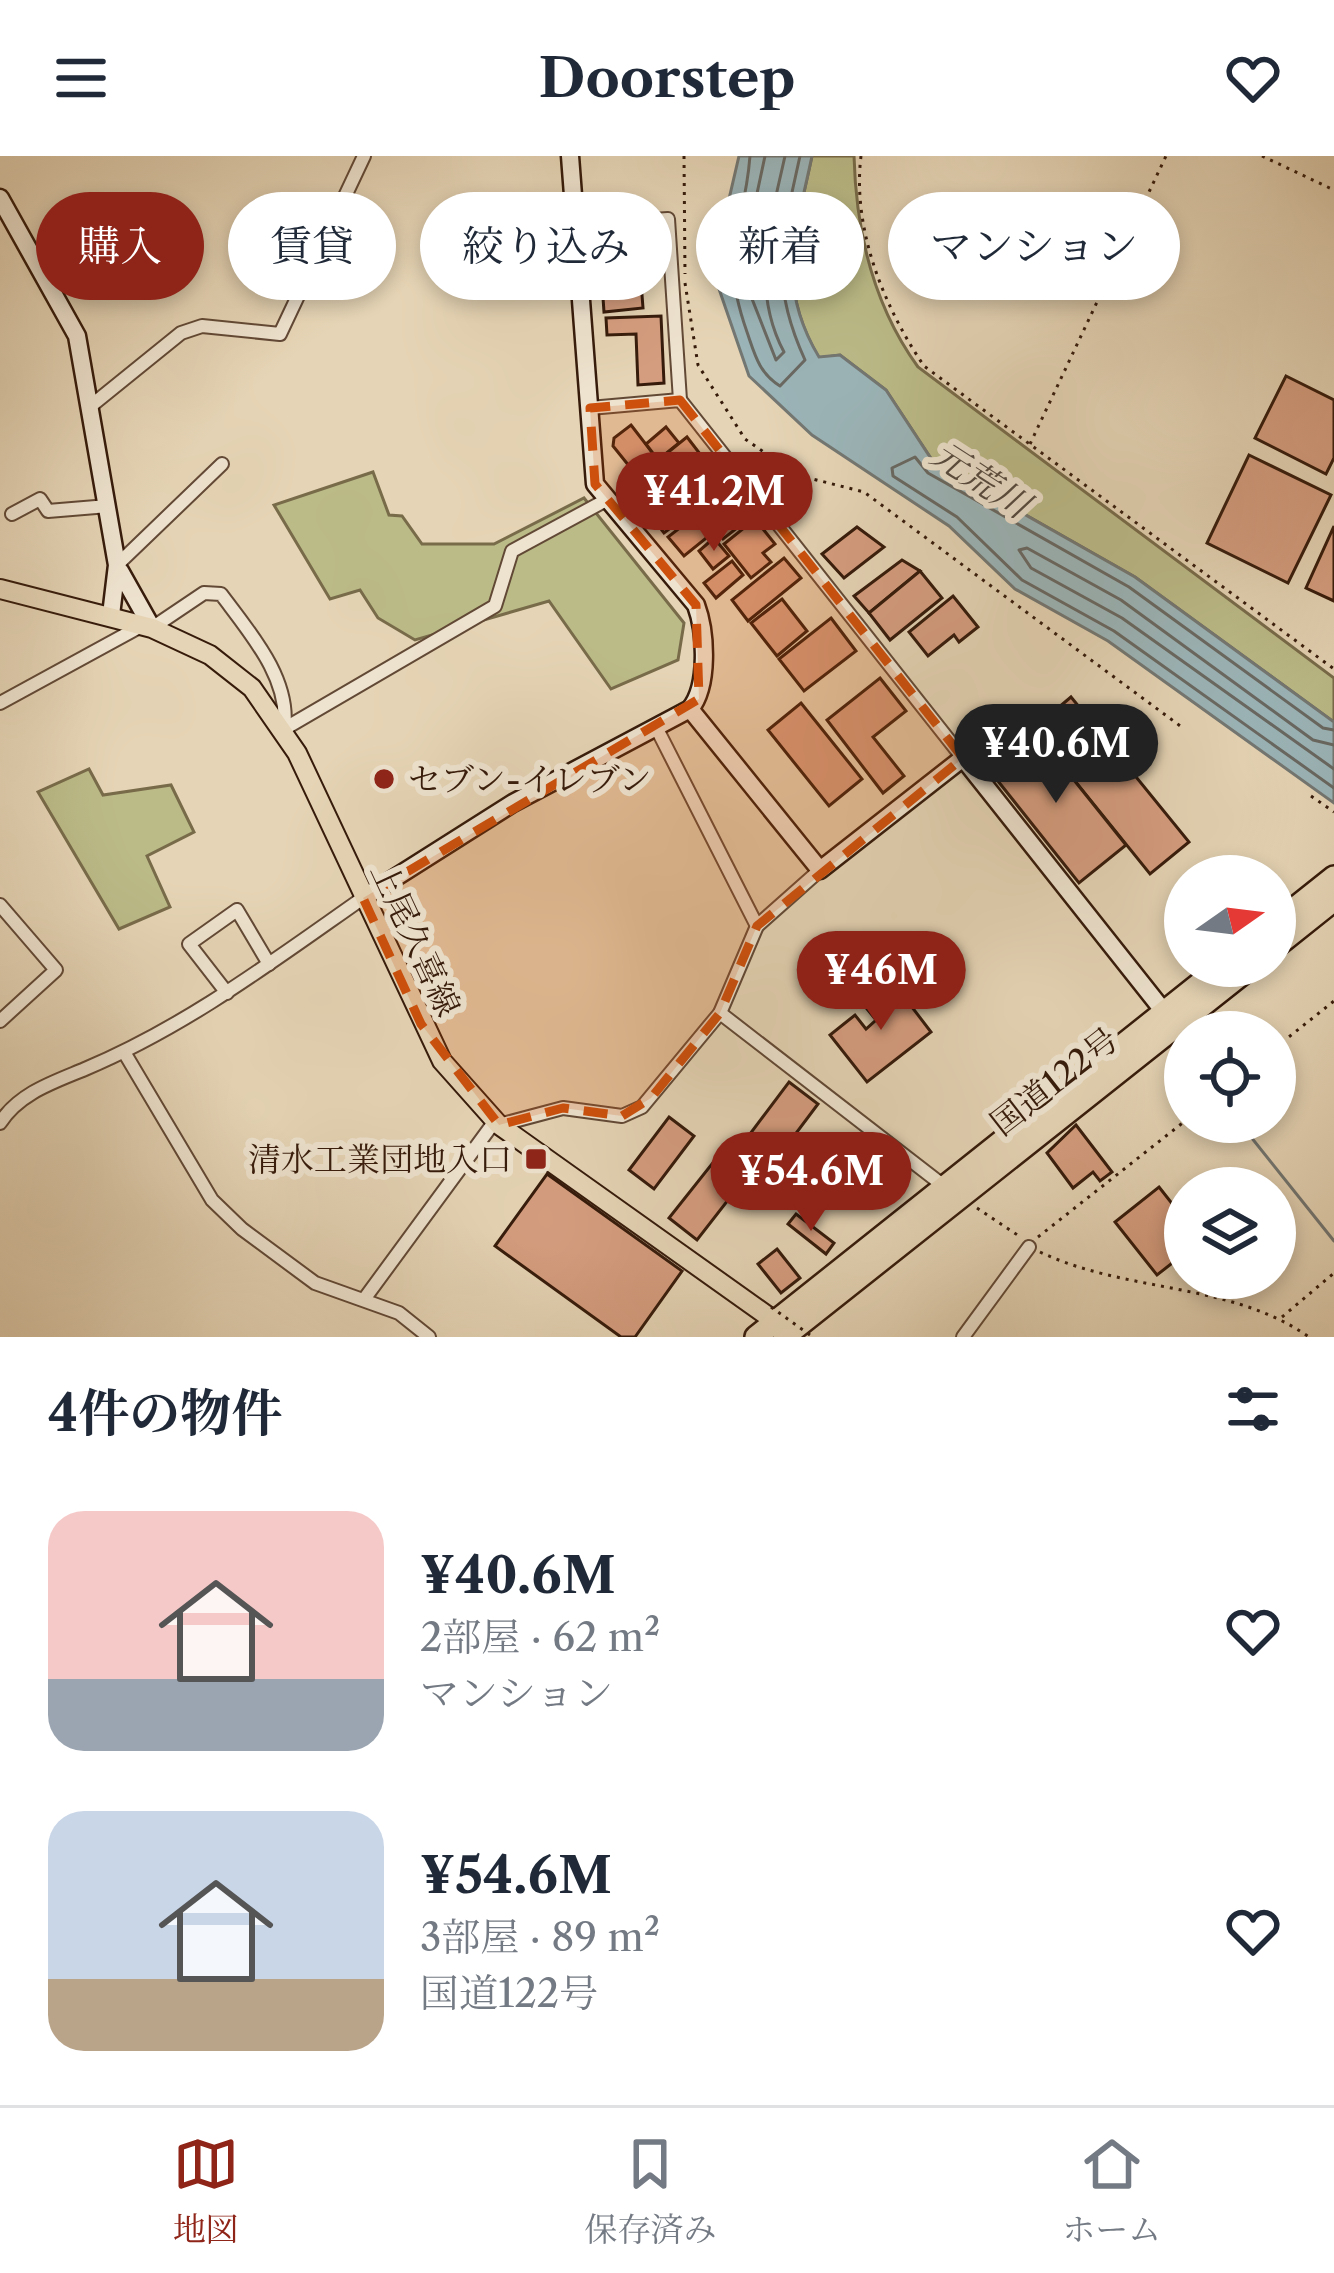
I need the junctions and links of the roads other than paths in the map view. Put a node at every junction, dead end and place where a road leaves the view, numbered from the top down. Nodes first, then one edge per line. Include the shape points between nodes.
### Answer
1 (364, 156) edge
2 (570, 156) edge
3 (573, 192) edge
4 (0, 198) edge
5 (672, 279) edge
6 (581, 300) edge
7 (680, 400) junction
8 (92, 405) junction
9 (590, 407) junction
10 (222, 464) dead end
11 (608, 499) junction
12 (108, 506) junction
13 (12, 514) dead end
14 (117, 565) junction
15 (0, 589) edge
16 (111, 615) junction
17 (148, 626) junction
18 (106, 645) junction
19 (0, 703) edge
20 (690, 710) junction
21 (656, 727) junction
22 (284, 729) junction
23 (963, 758) junction
24 (820, 870) junction
25 (1334, 877) edge
26 (363, 898) junction
27 (1334, 899) edge
28 (0, 905) edge
29 (1296, 907) edge
30 (757, 926) junction
31 (1296, 930) edge
32 (269, 964) junction
33 (1201, 987) edge
34 (1220, 987) edge
35 (227, 993) junction
36 (1164, 1011) edge
37 (1178, 1011) edge
38 (1182, 1011) edge
39 (720, 1013) junction
40 (0, 1021) edge
41 (1164, 1024) edge
42 (124, 1052) junction
43 (5, 1102) edge
44 (0, 1123) edge
45 (497, 1123) junction
46 (952, 1192) junction
47 (1029, 1246) road end
48 (365, 1298) junction
49 (788, 1328) edge
50 (429, 1337) edge
51 (756, 1337) edge
52 (963, 1337) edge

1 - 8 street via 280,334 202,326 181,333
2 - 3 street
4 - 8 street via 66,311
5 - 7 street
6 - 9 street
7 - 9 street
7 - 23 street
8 - 12 street
9 - 11 street via 595,484
10 - 14 street
11 - 20 street via 697,605 704,626 698,699
11 - 22 street via 512,551 495,606
12 - 13 street via 48,511 40,499
12 - 14 street
14 - 16 street
14 - 17 street
15 - 16 main road, 上尾久喜線
16 - 17 main road, 上尾久喜線
16 - 18 street
17 - 18 street
17 - 22 main road, 上尾久喜線 via 233,671
17 - 22 street via 204,592 221,594 277,680 287,703
18 - 19 street
20 - 21 street
20 - 24 street
21 - 26 street via 513,803
21 - 30 street
22 - 26 main road, 上尾久喜線
23 - 24 street
23 - 36 street
24 - 30 street
25 - 29 highway
26 - 32 street
26 - 45 main road, 上尾久喜線 via 442,1061
27 - 31 highway
28 - 40 street via 56,970
30 - 39 street
32 - 35 street
32 - 35 street via 237,910 189,944
33 - 37 highway, 国道122号
34 - 38 highway, 国道122号
35 - 42 street
39 - 45 street via 642,1107 622,1116 563,1108
39 - 46 street
41 - 46 highway, 国道122号
42 - 43 street
42 - 48 street via 212,1200 315,1283
43 - 44 street
45 - 48 street
45 - 49 main road, 上尾久喜線
46 - 49 highway, 国道122号
47 - 52 street
48 - 50 street
49 - 51 highway, 国道122号

